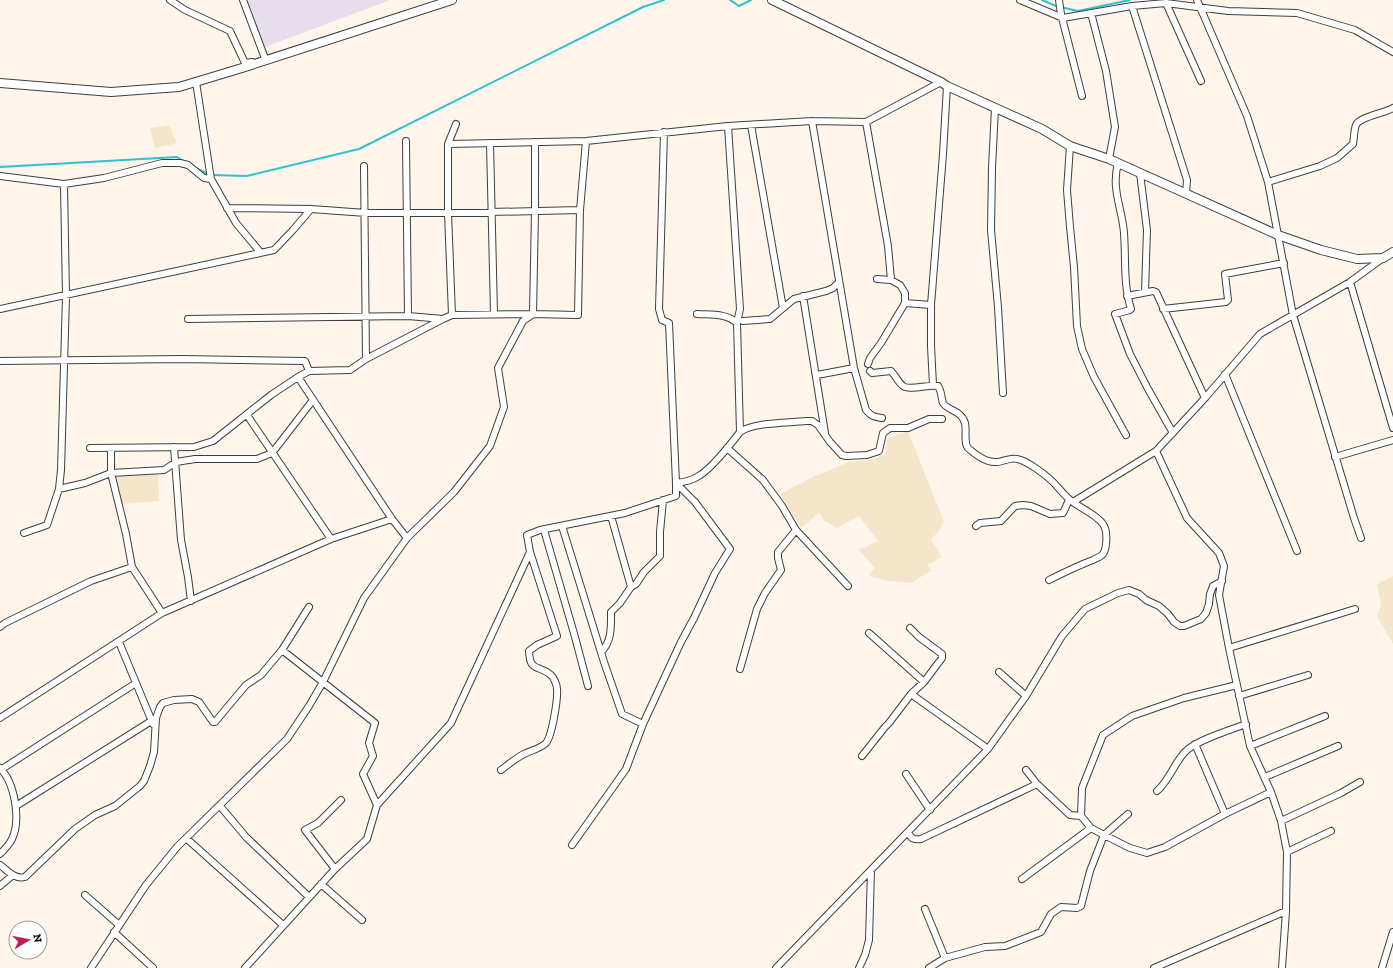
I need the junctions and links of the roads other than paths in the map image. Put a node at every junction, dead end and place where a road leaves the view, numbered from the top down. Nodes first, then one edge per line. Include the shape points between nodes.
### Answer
1 (170, 0) edge
2 (243, 0) edge
3 (452, 0) edge
4 (773, 0) edge
5 (1020, 0) edge
6 (1197, 0) edge
7 (1060, 3) edge
8 (1166, 3) junction
9 (1132, 6) junction
10 (1200, 7) junction
11 (1091, 13) junction
12 (1062, 16) junction
13 (1393, 52) edge
14 (266, 60) junction
15 (1201, 81) dead end
16 (196, 82) junction
17 (0, 83) edge
18 (944, 84) junction
19 (1082, 96) dead end
20 (995, 108) junction
21 (1393, 108) edge
22 (812, 121) junction
23 (866, 122) junction
24 (456, 124) dead end
25 (728, 126) junction
26 (752, 126) junction
27 (664, 132) junction
28 (406, 141) dead end
29 (586, 141) junction
30 (534, 142) junction
31 (490, 143) junction
32 (448, 144) junction
33 (1070, 146) junction
34 (1109, 159) junction
35 (1118, 163) junction
36 (364, 166) dead end
37 (1140, 173) junction
38 (0, 176) edge
39 (212, 179) junction
40 (1268, 182) junction
41 (64, 184) junction
42 (1186, 194) junction
43 (226, 208) junction
44 (310, 209) junction
45 (580, 210) junction
46 (535, 211) junction
47 (366, 213) junction
48 (406, 213) junction
49 (448, 213) junction
50 (492, 213) junction
51 (1278, 235) junction
52 (1393, 252) edge
53 (261, 253) junction
54 (1383, 258) junction
55 (1284, 263) junction
56 (877, 279) dead end
57 (890, 280) junction
58 (839, 282) junction
59 (1350, 282) junction
60 (1145, 292) junction
61 (66, 296) junction
62 (803, 296) junction
63 (1127, 296) junction
64 (905, 303) junction
65 (931, 305) junction
66 (783, 308) junction
67 (0, 309) edge
68 (1164, 309) junction
69 (494, 314) junction
70 (533, 314) junction
71 (697, 314) dead end
72 (452, 315) junction
73 (1294, 315) junction
74 (365, 316) junction
75 (408, 316) junction
76 (188, 319) dead end
77 (443, 319) junction
78 (743, 321) dead end
79 (737, 323) junction
80 (366, 359) junction
81 (0, 361) edge
82 (64, 361) junction
83 (868, 364) dead end
84 (854, 368) junction
85 (309, 371) junction
86 (870, 371) dead end
87 (1225, 374) junction
88 (817, 375) junction
89 (298, 377) junction
90 (933, 385) junction
91 (1003, 393) dead end
92 (1205, 398) junction
93 (313, 400) junction
94 (247, 415) junction
95 (882, 418) dead end
96 (942, 419) dead end
97 (1393, 428) edge
98 (740, 432) junction
99 (1173, 433) junction
100 (825, 434) junction
101 (1126, 435) dead end
102 (1393, 440) edge
103 (174, 447) junction
104 (90, 448) dead end
105 (111, 448) junction
106 (727, 448) junction
107 (1156, 450) junction
108 (272, 453) junction
109 (1335, 457) junction
110 (176, 462) junction
111 (111, 473) junction
112 (676, 483) junction
113 (59, 489) junction
114 (663, 500) junction
115 (1071, 501) junction
116 (611, 516) junction
117 (392, 519) junction
118 (562, 526) junction
119 (976, 526) dead end
120 (544, 530) junction
121 (796, 530) junction
122 (24, 533) dead end
123 (407, 538) junction
124 (1361, 538) dead end
125 (331, 539) junction
126 (1297, 551) dead end
127 (530, 552) junction
128 (132, 567) junction
129 (1049, 580) dead end
130 (1222, 581) junction
131 (848, 586) dead end
132 (631, 587) junction
133 (191, 601) junction
134 (309, 607) dead end
135 (1355, 609) dead end
136 (162, 613) junction
137 (0, 627) edge
138 (910, 628) dead end
139 (869, 633) dead end
140 (119, 642) junction
141 (1228, 648) junction
142 (282, 650) junction
143 (601, 652) junction
144 (740, 669) dead end
145 (1000, 672) dead end
146 (1308, 675) dead end
147 (323, 682) junction
148 (924, 682) junction
149 (136, 683) junction
150 (1237, 685) junction
151 (588, 686) dead end
152 (911, 694) junction
153 (1026, 696) junction
154 (1239, 696) junction
155 (1325, 716) dead end
156 (0, 718) edge
157 (154, 719) junction
158 (643, 724) junction
159 (1246, 724) junction
160 (1195, 744) junction
161 (1250, 746) junction
162 (1338, 746) dead end
163 (988, 749) junction
164 (862, 756) dead end
165 (1, 768) edge
166 (501, 770) dead end
167 (1026, 770) dead end
168 (906, 774) dead end
169 (1265, 777) junction
170 (1360, 782) dead end
171 (1037, 784) junction
172 (1157, 791) dead end
173 (1271, 792) junction
174 (341, 800) dead end
175 (378, 804) junction
176 (16, 806) junction
177 (220, 806) junction
178 (930, 810) junction
179 (1128, 814) dead end
180 (1225, 814) junction
181 (1081, 816) junction
182 (1281, 821) junction
183 (1091, 828) junction
184 (1331, 831) dead end
185 (908, 833) junction
186 (1104, 835) junction
187 (186, 838) junction
188 (572, 845) dead end
189 (1287, 852) junction
190 (0, 854) edge
191 (0, 865) edge
192 (335, 869) junction
193 (871, 870) junction
194 (13, 875) junction
195 (1022, 879) dead end
196 (321, 884) junction
197 (0, 886) edge
198 (85, 895) dead end
199 (309, 897) junction
200 (925, 909) dead end
201 (1286, 911) junction
202 (362, 920) dead end
203 (119, 925) junction
204 (283, 925) junction
205 (114, 932) junction
206 (1393, 932) edge
207 (945, 958) junction
208 (91, 968) edge
209 (153, 968) edge
210 (246, 968) edge
211 (776, 968) edge
212 (859, 968) edge
213 (929, 968) edge
214 (1154, 968) edge
215 (1282, 968) edge
216 (1382, 968) edge

1 - 14 street via 230,31 245,63
2 - 14 street
3 - 14 street
4 - 18 street
5 - 12 street
6 - 10 street
7 - 12 street
8 - 9 street
8 - 10 street
8 - 15 street
9 - 11 street
9 - 42 street via 1187,180
10 - 13 street via 1228,11 1297,13 1355,30
10 - 40 street via 1247,116
11 - 12 street
11 - 34 street via 1106,71 1115,127
12 - 19 street
14 - 16 street
16 - 17 street via 179,87 111,92
16 - 39 street
18 - 20 street
18 - 23 street
18 - 65 street via 943,154
20 - 33 street via 1042,128
20 - 91 street via 991,230
21 - 40 street via 1360,121 1356,125 1353,144 1337,158
22 - 23 street
22 - 26 street
22 - 58 street
23 - 57 street via 883,213
24 - 32 street
25 - 26 street
25 - 27 street
25 - 79 street via 740,309
26 - 66 street
27 - 29 street
27 - 112 street via 659,309 662,320 670,323
28 - 48 street
29 - 30 street
29 - 45 street
30 - 31 street
30 - 46 street
31 - 32 street
31 - 50 street
32 - 49 street
33 - 34 street
33 - 101 street via 1067,190 1077,326 1082,349 1094,377
34 - 35 street
35 - 37 street
35 - 63 street via 1115,185 1124,232
36 - 47 street
37 - 42 street
37 - 60 street via 1147,230
38 - 41 street
39 - 41 street via 204,178 185,163 162,163 104,178
39 - 43 street
40 - 51 street
41 - 61 street
42 - 51 street
43 - 44 street
43 - 53 street
44 - 47 street
44 - 53 street via 274,250
45 - 46 street
45 - 70 street via 578,315
46 - 50 street
46 - 70 street
47 - 48 street
47 - 74 street
48 - 49 street
48 - 75 street
49 - 50 street
49 - 72 street
50 - 69 street
51 - 54 street via 1321,250 1357,258
51 - 55 street
52 - 54 street
53 - 61 street
54 - 59 street
55 - 68 street via 1225,274 1228,300 1226,302
55 - 73 street
56 - 57 street
57 - 64 street via 903,288
58 - 62 street via 826,291
58 - 84 street
59 - 73 street
59 - 97 street
60 - 63 street
60 - 68 street via 1156,292
61 - 67 street
61 - 82 street
62 - 66 street via 794,299
62 - 88 street
63 - 99 street via 1131,310 1116,314 1134,361
64 - 65 street
64 - 83 street
65 - 90 street
66 - 78 street via 766,320
68 - 92 street
69 - 70 street
69 - 72 street
70 - 123 street via 523,321 498,368 504,407 490,446 454,492
71 - 79 street via 724,315
72 - 77 street
73 - 87 street via 1260,334
73 - 109 street
74 - 75 street
74 - 76 street
74 - 80 street
75 - 77 street
77 - 80 street
79 - 98 street
80 - 85 street via 350,370
81 - 82 street
82 - 85 street via 306,361
82 - 113 street
84 - 88 street
84 - 95 street via 866,410 870,415
85 - 89 street
86 - 90 street via 891,371 907,388
87 - 92 street
87 - 126 street
88 - 100 street
89 - 93 street
89 - 94 street
90 - 115 street via 941,390 943,403 962,417 968,448 987,461 1018,459 1029,464 1052,481
92 - 99 street
93 - 108 street
93 - 117 street
94 - 103 street via 213,441 194,447
94 - 108 street
96 - 100 street via 929,420 908,428 890,428 883,433 878,451 867,456 842,455
98 - 100 street via 754,426 812,421
98 - 106 street
99 - 107 street
102 - 109 street
103 - 105 street
103 - 110 street
104 - 105 street
105 - 111 street
106 - 112 street via 699,477
106 - 121 street via 763,480
107 - 115 street
107 - 130 street via 1187,518 1219,553 1224,566
108 - 110 street via 258,459 195,459
108 - 125 street
109 - 124 street
110 - 111 street via 164,470
110 - 133 street via 181,540
111 - 113 street
111 - 128 street
112 - 114 street via 676,496
112 - 158 street via 695,502 730,549 708,587
113 - 122 street via 47,525
114 - 116 street
114 - 132 street via 660,556
115 - 119 street via 1063,513 1050,514 1031,506 1015,506 1001,521 980,523
115 - 129 street via 1103,524 1106,534 1104,553
116 - 118 street
116 - 132 street
117 - 123 street
117 - 125 street
118 - 120 street
118 - 143 street
120 - 127 street via 526,535
120 - 151 street
121 - 131 street
121 - 144 street via 778,552 781,570 757,609
123 - 147 street via 364,598
125 - 133 street
127 - 166 street via 557,636 529,651 530,662 535,668 553,676 557,689 554,720 547,742 538,749 515,758
127 - 175 street via 451,723
128 - 136 street
128 - 137 street via 91,581
130 - 141 street via 1219,595
130 - 153 street via 1213,586 1206,613 1201,619 1184,626 1174,622 1159,606 1129,590 1085,609 1062,636
132 - 143 street via 611,612 610,633
133 - 136 street
134 - 142 street
135 - 141 street
136 - 140 street
138 - 148 street via 943,655
139 - 148 street
140 - 149 street
140 - 156 street
141 - 150 street
142 - 147 street
142 - 157 street via 261,675 246,684 215,722 199,702 192,699 163,703
143 - 158 street via 622,714
145 - 153 street
146 - 154 street
147 - 175 street via 375,723 369,743 373,756 363,774
147 - 177 street via 287,738
148 - 152 street
149 - 157 street
149 - 165 street
150 - 154 street
150 - 181 street via 1184,698 1132,716 1103,735 1082,788
152 - 163 street
152 - 164 street
153 - 163 street
154 - 159 street
155 - 161 street
157 - 176 street
157 - 194 street via 154,752 140,786 115,806 95,814 24,877
158 - 188 street via 626,769
159 - 160 street
159 - 161 street
160 - 172 street via 1186,751
160 - 180 street
161 - 169 street
162 - 169 street
163 - 178 street
165 - 176 street
167 - 171 street
168 - 178 street
169 - 173 street
170 - 182 street
171 - 181 street via 1070,815
171 - 185 street via 922,839 916,840
173 - 180 street
173 - 182 street
174 - 192 street via 318,823 304,830
175 - 192 street via 367,839
176 - 190 street via 15,829 11,840
177 - 187 street
177 - 199 street via 246,837
178 - 185 street
179 - 186 street
180 - 186 street via 1165,847 1147,853
181 - 183 street
182 - 189 street
183 - 186 street
183 - 195 street
184 - 189 street
185 - 193 street
186 - 207 street via 1090,871 1081,906 1061,907 1051,914 1041,932 1005,946 985,946
187 - 203 street via 146,886
187 - 204 street
189 - 201 street
191 - 194 street
192 - 196 street
193 - 211 street
193 - 212 street via 869,940
194 - 197 street
196 - 199 street
196 - 202 street
198 - 203 street
199 - 204 street
200 - 207 street
201 - 214 street
201 - 215 street
203 - 205 street
204 - 210 street
205 - 208 street
205 - 209 street
206 - 216 street
207 - 213 street

